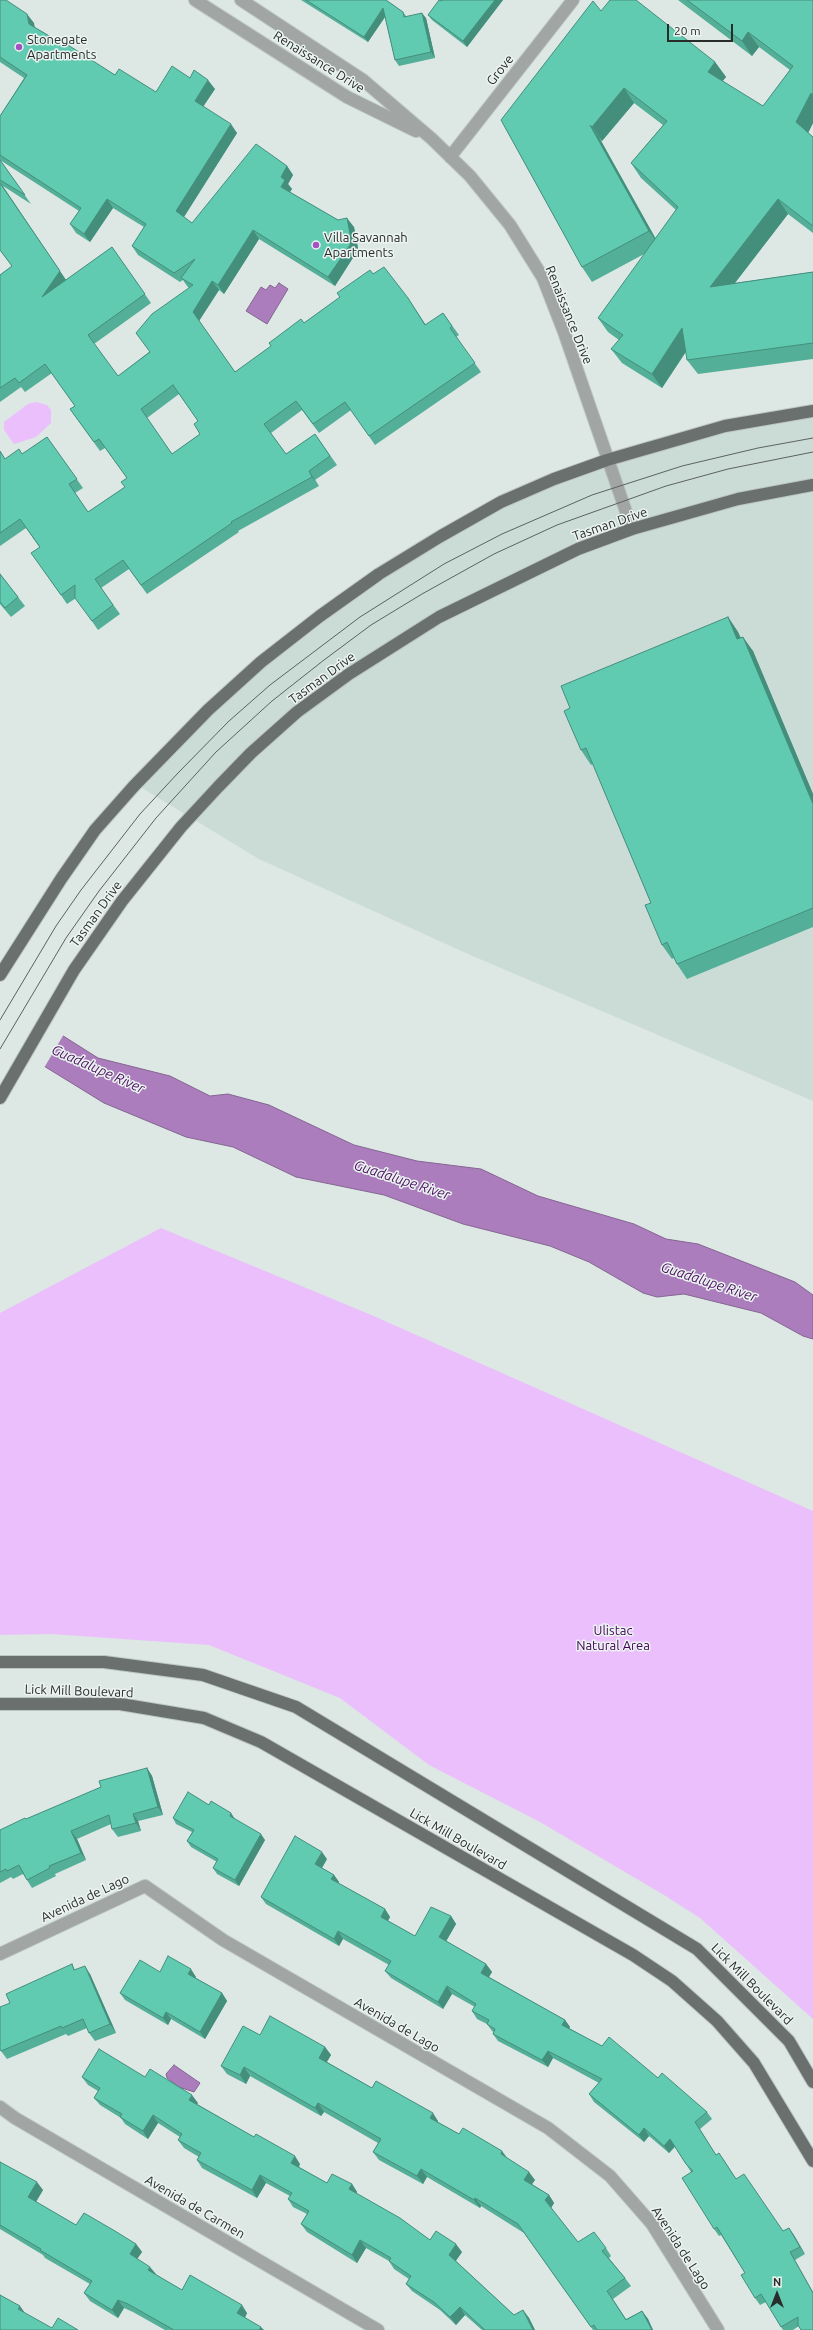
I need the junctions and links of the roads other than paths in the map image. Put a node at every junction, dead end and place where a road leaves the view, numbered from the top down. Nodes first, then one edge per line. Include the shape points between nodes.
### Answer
1 (195, 0) edge
2 (242, 0) edge
3 (573, 0) edge
4 (432, 139) junction
5 (450, 157) junction
6 (813, 411) edge
7 (607, 460) junction
8 (813, 485) edge
9 (632, 529) junction
10 (0, 975) edge
11 (0, 1098) edge
12 (0, 1662) edge
13 (0, 1704) edge
14 (0, 1954) edge
15 (813, 2082) edge
16 (0, 2106) edge
17 (813, 2161) edge
18 (378, 2330) edge
19 (718, 2330) edge

1 - 4 street, Renaissance Drive via 347,97
2 - 4 street, Renaissance Drive via 363,80
3 - 5 street, Grove
4 - 5 street, Renaissance Drive
5 - 7 street, Renaissance Drive via 470,176 510,225 543,278
6 - 7 main road via 726,426
7 - 9 street, Renaissance Drive
7 - 10 main road via 501,502 441,536 379,574 260,662 208,710 95,830 34,918
8 - 9 main road, Tasman Drive via 738,499
9 - 11 main road, Tasman Drive via 578,548 439,617 349,674 297,712 251,753 181,827 113,913 74,970
12 - 15 main road, Lick Mill Boulevard via 104,1662 203,1676 296,1707 697,1949 789,2042
13 - 17 main road, Lick Mill Boulevard via 120,1704 204,1718 260,1742 633,1955 672,1981 717,2021 754,2063
14 - 19 street, Avenida de Lago via 145,1886 223,1940 554,2133 610,2176 652,2224
16 - 18 street, Avenida de Carmen via 22,2122

